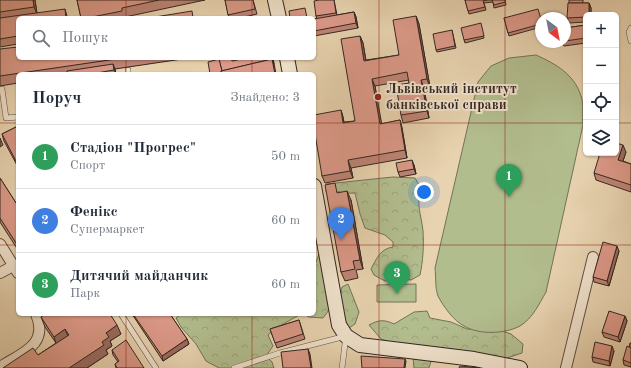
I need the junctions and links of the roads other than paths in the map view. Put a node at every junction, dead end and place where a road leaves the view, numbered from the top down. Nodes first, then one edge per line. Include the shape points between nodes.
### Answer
1 (275, 0) edge
2 (279, 16) edge
3 (631, 28) edge
4 (631, 40) edge
5 (287, 60) edge
6 (290, 72) edge
7 (2, 89) dead end
8 (16, 117) edge
9 (316, 197) edge
10 (0, 244) edge
11 (593, 257) dead end
12 (16, 269) edge
13 (0, 273) edge
14 (37, 316) edge
15 (122, 316) edge
16 (346, 336) junction
17 (0, 367) edge
18 (156, 368) edge
19 (234, 368) edge
20 (342, 368) edge
21 (520, 368) edge
22 (566, 368) edge

1 - 2 street
3 - 4 lane
5 - 6 street
7 - 8 lane via 6,118
9 - 16 street via 339,325
10 - 12 street
11 - 22 street
12 - 13 street
14 - 17 street via 40,334 35,344
15 - 18 lane
16 - 19 lane
16 - 20 lane
16 - 21 street via 360,345 474,359

